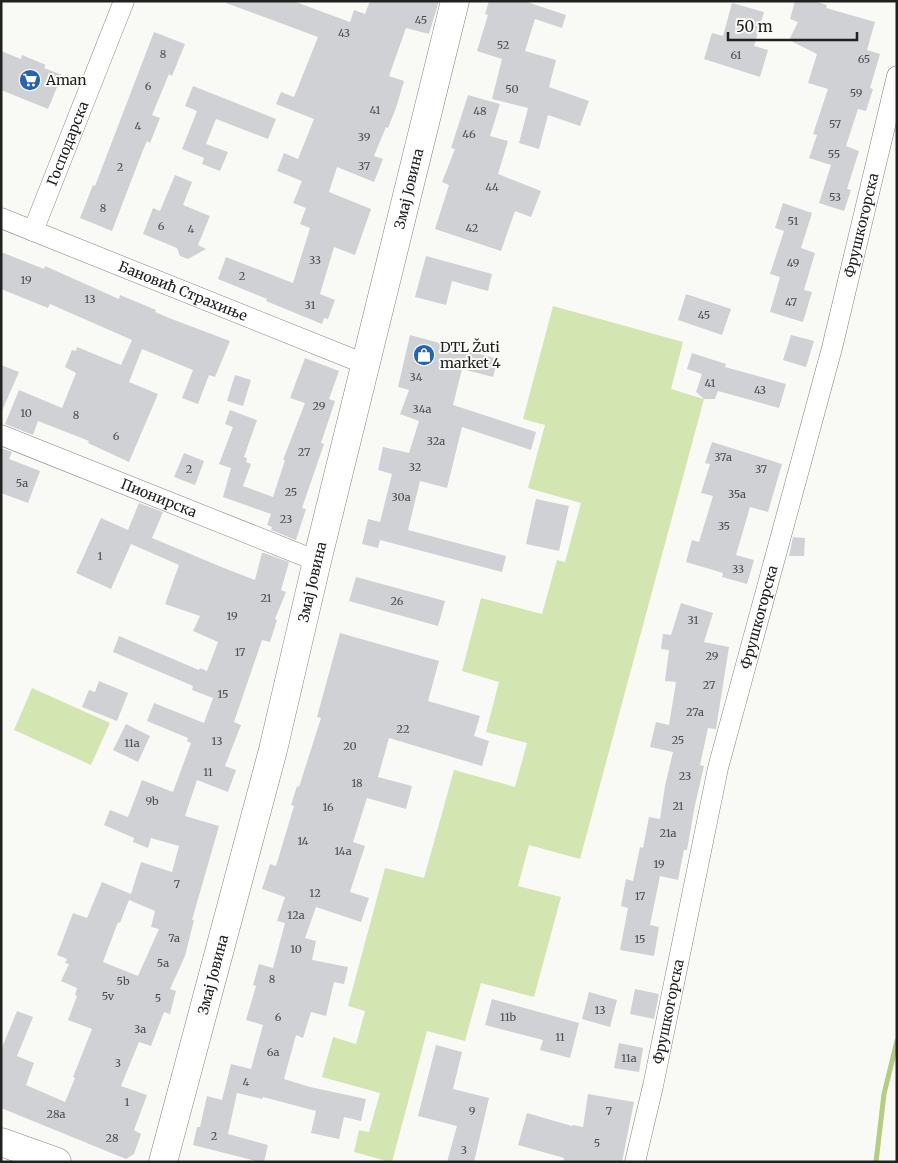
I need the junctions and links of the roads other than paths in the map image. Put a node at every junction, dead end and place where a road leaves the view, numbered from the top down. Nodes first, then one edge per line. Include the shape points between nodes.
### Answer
1 (124, 1) edge
2 (455, 1) edge
3 (897, 76) edge
4 (1, 218) edge
5 (34, 231) junction
6 (366, 364) junction
7 (1, 435) edge
8 (317, 561) junction
9 (1, 1142) edge
10 (57, 1162) edge
11 (163, 1162) edge
12 (635, 1162) edge

1 - 5 street, Господарска
2 - 6 street, Змај Јовина
3 - 12 street, Фрушкогорска via 832,348 718,768
4 - 5 street, Бановић Страхиње
5 - 6 street, Бановић Страхиње
6 - 8 street, Змај Јовина
7 - 8 street, Пионирска
8 - 11 street, Змај Јовина via 272,750
9 - 10 street

